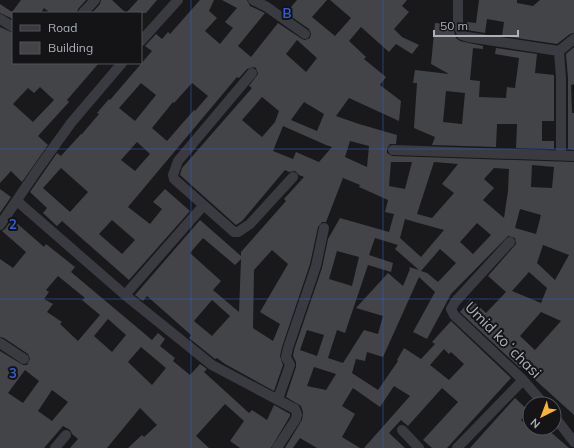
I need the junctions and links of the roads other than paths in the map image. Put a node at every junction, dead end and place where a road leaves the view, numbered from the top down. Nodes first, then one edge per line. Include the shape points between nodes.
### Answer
1 (95, 0) edge
2 (178, 0) edge
3 (253, 0) edge
4 (458, 0) edge
5 (84, 12) edge
6 (0, 19) edge
7 (12, 26) edge
8 (305, 34) dead end
9 (574, 39) edge
10 (142, 40) edge
11 (559, 51) junction
12 (121, 64) edge
13 (252, 73) dead end
14 (393, 150) dead end
15 (561, 155) junction
16 (574, 156) edge
17 (293, 177) dead end
18 (17, 201) junction
19 (203, 206) junction
20 (0, 226) edge
21 (324, 228) dead end
22 (510, 242) dead end
23 (124, 295) junction
24 (0, 343) edge
25 (24, 359) dead end
26 (523, 380) junction
27 (537, 396) edge
28 (278, 399) junction
29 (562, 426) edge
30 (402, 430) dead end
31 (66, 435) dead end
32 (574, 442) edge
33 (55, 448) edge
34 (277, 448) edge
35 (419, 448) edge
36 (457, 448) edge

1 - 5 street
2 - 10 street
3 - 8 street
4 - 11 street via 458,24 462,35
6 - 7 street
9 - 11 street
11 - 15 street
12 - 18 street via 71,123
13 - 19 street via 178,161 174,170 174,180
14 - 15 street
15 - 16 street
17 - 19 street via 250,224 238,232 234,232
18 - 20 street
18 - 23 street
19 - 23 street
21 - 28 street via 316,266 288,348 286,357 290,365
22 - 26 street, Umid koʻchasi via 451,309 454,315
23 - 28 street via 212,365
24 - 25 street
26 - 27 street, Umid koʻchasi
26 - 36 street
28 - 34 street via 295,409 297,414 293,425
29 - 32 street
30 - 35 street
31 - 33 street

